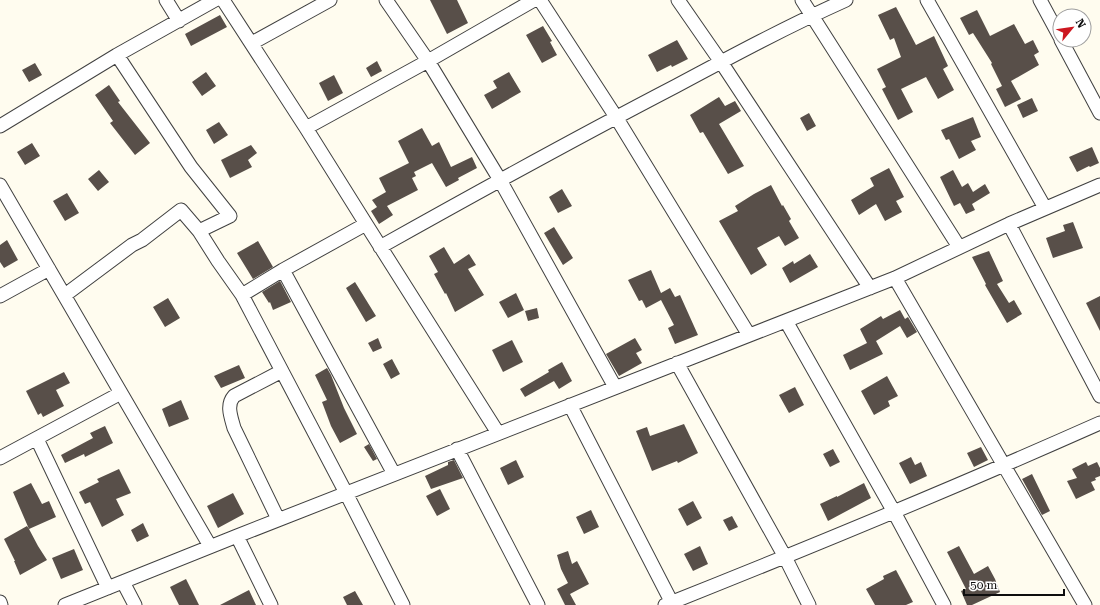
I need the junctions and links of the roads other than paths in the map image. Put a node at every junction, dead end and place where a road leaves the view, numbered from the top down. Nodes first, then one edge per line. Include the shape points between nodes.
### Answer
1 (166, 0) edge
2 (215, 0) edge
3 (223, 0) edge
4 (330, 0) edge
5 (386, 0) edge
6 (534, 0) edge
7 (540, 0) edge
8 (678, 0) edge
9 (802, 0) edge
10 (846, 0) edge
11 (927, 0) edge
12 (1040, 0) edge
13 (812, 16) junction
14 (179, 21) junction
15 (1052, 22) edge
16 (252, 43) junction
17 (1066, 48) edge
18 (117, 55) junction
19 (428, 61) junction
20 (721, 62) junction
21 (1100, 113) edge
22 (616, 117) junction
23 (0, 126) edge
24 (306, 128) junction
25 (500, 180) junction
26 (0, 185) edge
27 (1100, 185) edge
28 (1045, 208) junction
29 (366, 224) junction
30 (1009, 224) junction
31 (199, 231) junction
32 (380, 247) junction
33 (959, 247) junction
34 (49, 269) junction
35 (283, 270) junction
36 (895, 278) junction
37 (870, 288) junction
38 (64, 295) junction
39 (242, 295) junction
40 (0, 296) edge
41 (786, 321) junction
42 (749, 335) junction
43 (677, 363) junction
44 (282, 371) junction
45 (615, 387) junction
46 (121, 393) junction
47 (1100, 396) edge
48 (570, 405) junction
49 (1100, 422) edge
50 (498, 433) junction
51 (37, 439) junction
52 (458, 449) junction
53 (0, 458) edge
54 (1004, 466) junction
55 (394, 474) junction
56 (346, 493) junction
57 (894, 512) junction
58 (278, 519) junction
59 (236, 536) junction
60 (210, 546) junction
61 (785, 557) junction
62 (123, 582) junction
63 (108, 588) junction
64 (0, 602) edge
65 (670, 604) edge
66 (1, 605) edge
67 (65, 605) edge
68 (135, 605) edge
69 (271, 605) edge
70 (403, 605) edge
71 (538, 605) edge
72 (809, 605) edge
73 (944, 605) edge
74 (1085, 605) edge

1 - 14 street
2 - 14 street
3 - 16 street
4 - 16 street
5 - 19 street
6 - 19 street
7 - 22 street
8 - 20 street
9 - 13 street
10 - 13 street
11 - 28 street
12 - 15 street
13 - 20 street
13 - 33 street
14 - 18 street
16 - 24 street
17 - 21 street
18 - 23 street
18 - 31 street via 191,167 230,216
19 - 24 street
19 - 25 street
20 - 22 street
20 - 37 street
22 - 25 street
22 - 42 street
24 - 29 street
25 - 32 street
25 - 45 street
26 - 34 street
27 - 28 street
28 - 30 street
29 - 32 street
29 - 35 street
30 - 33 street
30 - 47 street
31 - 38 street via 181,210
31 - 39 street
32 - 50 street
33 - 36 street
34 - 38 street
34 - 40 street
35 - 39 street
35 - 55 street
36 - 37 street
36 - 54 street
37 - 41 street
38 - 46 street
39 - 44 street
41 - 42 street
41 - 57 street
42 - 43 street
43 - 45 street
43 - 61 street
44 - 56 street
44 - 58 street via 234,396 229,407 234,428
45 - 48 street
46 - 51 street
46 - 60 street
48 - 50 street
48 - 65 street
49 - 54 street
50 - 52 street
51 - 53 street
51 - 63 street
52 - 55 street
52 - 71 street
54 - 57 street
54 - 74 street
55 - 56 street
56 - 58 street
56 - 70 street
57 - 61 street
57 - 73 street
58 - 59 street
59 - 60 street
59 - 69 street
60 - 62 street
61 - 65 street
61 - 72 street
62 - 63 street
62 - 68 street
63 - 67 street
64 - 66 street

